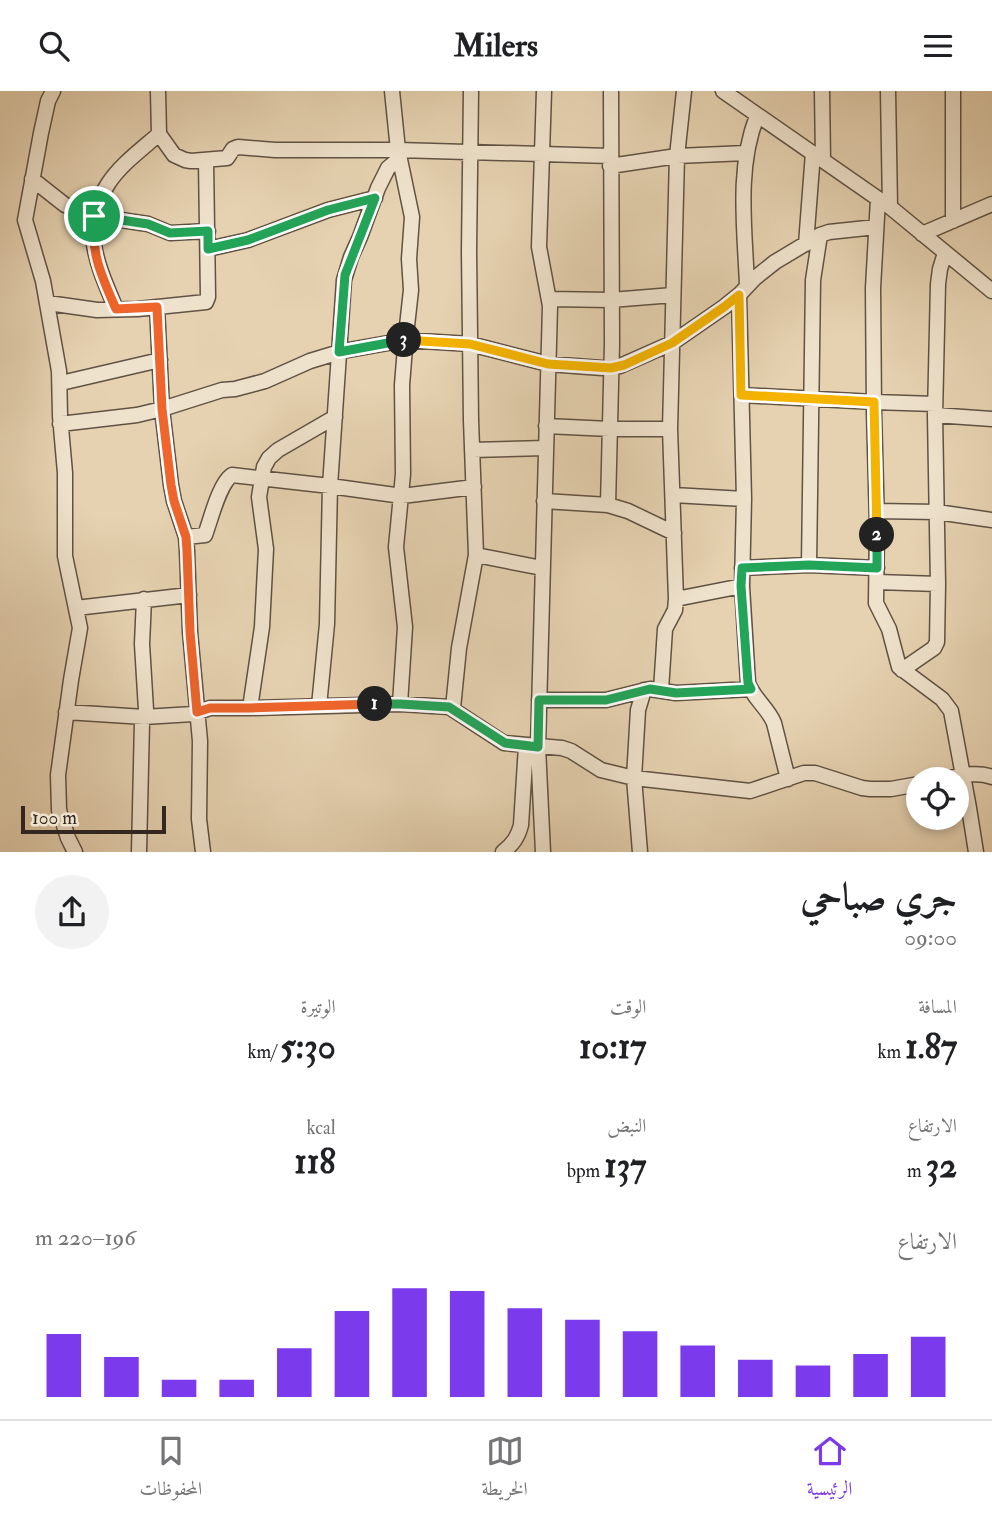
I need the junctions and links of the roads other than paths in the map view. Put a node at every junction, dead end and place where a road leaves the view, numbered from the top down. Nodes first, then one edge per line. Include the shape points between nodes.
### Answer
1 (52, 91) edge
2 (158, 91) edge
3 (392, 91) edge
4 (471, 91) edge
5 (544, 91) edge
6 (611, 91) edge
7 (684, 91) edge
8 (723, 91) edge
9 (822, 91) edge
10 (888, 91) edge
11 (953, 91) edge
12 (741, 98) edge
13 (757, 116) junction
14 (159, 134) junction
15 (470, 152) junction
16 (746, 153) junction
17 (399, 155) junction
18 (543, 155) junction
19 (677, 156) junction
20 (818, 157) junction
21 (206, 160) junction
22 (610, 161) junction
23 (32, 179) junction
24 (375, 198) junction
25 (884, 203) junction
26 (992, 204) edge
27 (94, 216) junction
28 (953, 221) junction
29 (876, 227) junction
30 (208, 231) junction
31 (922, 234) junction
32 (820, 235) junction
33 (806, 244) junction
34 (208, 249) junction
35 (945, 253) junction
36 (743, 290) junction
37 (992, 291) edge
38 (673, 295) junction
39 (549, 299) junction
40 (611, 300) junction
41 (48, 303) junction
42 (157, 307) junction
43 (116, 309) junction
44 (405, 339) junction
45 (672, 343) junction
46 (470, 344) junction
47 (339, 352) junction
48 (160, 360) junction
49 (548, 364) junction
50 (611, 368) junction
51 (61, 383) junction
52 (741, 395) junction
53 (812, 398) junction
54 (874, 402) junction
55 (162, 409) junction
56 (935, 409) junction
57 (335, 417) junction
58 (992, 419) edge
59 (61, 424) junction
60 (546, 426) junction
61 (610, 429) junction
62 (670, 429) junction
63 (545, 448) junction
64 (472, 450) junction
65 (261, 478) junction
66 (330, 486) junction
67 (474, 487) junction
68 (673, 495) junction
69 (402, 496) junction
70 (744, 499) junction
71 (544, 501) junction
72 (608, 505) junction
73 (877, 511) junction
74 (937, 512) junction
75 (992, 520) edge
76 (674, 533) junction
77 (186, 537) junction
78 (476, 555) junction
79 (809, 565) junction
80 (542, 568) junction
81 (742, 568) junction
82 (877, 575) junction
83 (938, 584) junction
84 (741, 586) junction
85 (189, 595) junction
86 (144, 599) junction
87 (676, 599) junction
88 (76, 608) junction
89 (902, 670) junction
90 (751, 689) junction
91 (644, 690) junction
92 (661, 690) junction
93 (539, 700) junction
94 (400, 704) junction
95 (319, 706) junction
96 (250, 708) junction
97 (453, 708) junction
98 (66, 712) junction
99 (197, 712) junction
100 (144, 717) junction
101 (532, 747) junction
102 (962, 767) edge
103 (969, 774) edge
104 (992, 777) edge
105 (634, 778) junction
106 (788, 779) junction
107 (906, 786) edge
108 (969, 813) edge
109 (975, 851) edge
110 (75, 852) edge
111 (139, 852) edge
112 (203, 852) edge
113 (503, 852) edge
114 (542, 852) edge
115 (640, 852) edge

1 - 23 street
2 - 14 street
3 - 17 street
4 - 15 street
5 - 18 street
6 - 22 street
7 - 19 street
8 - 12 street
9 - 20 street
10 - 25 street
11 - 28 street
12 - 13 street
13 - 16 street
13 - 20 street
14 - 21 street via 179,158
14 - 27 street via 113,177
15 - 17 street
15 - 18 street
15 - 46 street
16 - 19 street
16 - 36 street
17 - 21 street via 238,147 230,157
17 - 24 street via 388,167
17 - 44 street via 412,217
18 - 22 street
18 - 39 street via 539,247
19 - 22 street
19 - 38 street
20 - 25 street
20 - 33 street
21 - 30 street
22 - 40 street
23 - 27 street via 65,205
23 - 41 street via 25,220
24 - 34 street
24 - 47 street via 345,275
25 - 29 street
25 - 31 street
26 - 28 street
27 - 30 street via 148,224 170,233
27 - 43 street via 93,243 100,273
28 - 31 street
29 - 32 street
29 - 54 street
30 - 34 street
31 - 35 street
32 - 33 street
32 - 53 street via 813,280
33 - 36 street via 775,262
34 - 42 street via 206,302
35 - 37 street
35 - 56 street via 938,283
36 - 45 street
36 - 52 street
38 - 40 street
38 - 45 street
39 - 40 street
39 - 49 street
40 - 50 street
41 - 43 street
41 - 51 street
42 - 43 street
42 - 48 street
44 - 46 street
44 - 47 street
44 - 69 street
45 - 50 street
45 - 62 street
46 - 49 street
46 - 64 street
47 - 55 street via 265,381
47 - 57 street
48 - 51 street
48 - 55 street
49 - 50 street
49 - 60 street
50 - 61 street
51 - 59 street
52 - 53 street
52 - 70 street
53 - 54 street
53 - 79 street
54 - 56 street
54 - 73 street
55 - 59 street
55 - 77 street via 172,493
56 - 58 street
56 - 74 street
57 - 65 street via 278,450 266,463
57 - 66 street
59 - 88 street via 65,556
60 - 61 street
60 - 63 street
61 - 62 street
61 - 72 street
62 - 68 street
63 - 64 street
63 - 71 street
64 - 67 street
65 - 66 street
65 - 77 street via 228,477 205,535
65 - 96 street via 264,602
66 - 69 street
66 - 95 street via 327,624
67 - 69 street
67 - 78 street
68 - 70 street
68 - 76 street
69 - 94 street via 396,547 405,627
70 - 81 street
71 - 72 street
71 - 80 street
72 - 76 street
73 - 74 street
73 - 82 street
74 - 75 street
74 - 83 street
76 - 87 street
77 - 85 street
78 - 80 street
78 - 97 street
79 - 81 street
79 - 82 street
80 - 93 street
81 - 84 street
82 - 83 street
82 - 89 street via 876,603
83 - 89 street via 936,646
84 - 87 street
84 - 90 street
85 - 86 street
85 - 99 street
86 - 88 street
86 - 100 street
87 - 92 street via 665,629
88 - 98 street via 80,635
89 - 102 street via 951,711
90 - 92 street
90 - 106 street via 774,723
91 - 92 street
91 - 93 street via 606,700
91 - 105 street via 637,715
93 - 101 street
94 - 95 street
94 - 97 street
95 - 96 street
96 - 99 street
97 - 101 street via 501,742
98 - 100 street
98 - 110 street via 59,810
99 - 100 street
99 - 112 street
100 - 111 street
101 - 105 street via 567,750 601,769
101 - 113 street via 518,836
101 - 114 street
103 - 104 street
105 - 106 street via 750,792
105 - 115 street
106 - 107 street via 815,773 862,788
108 - 109 street

